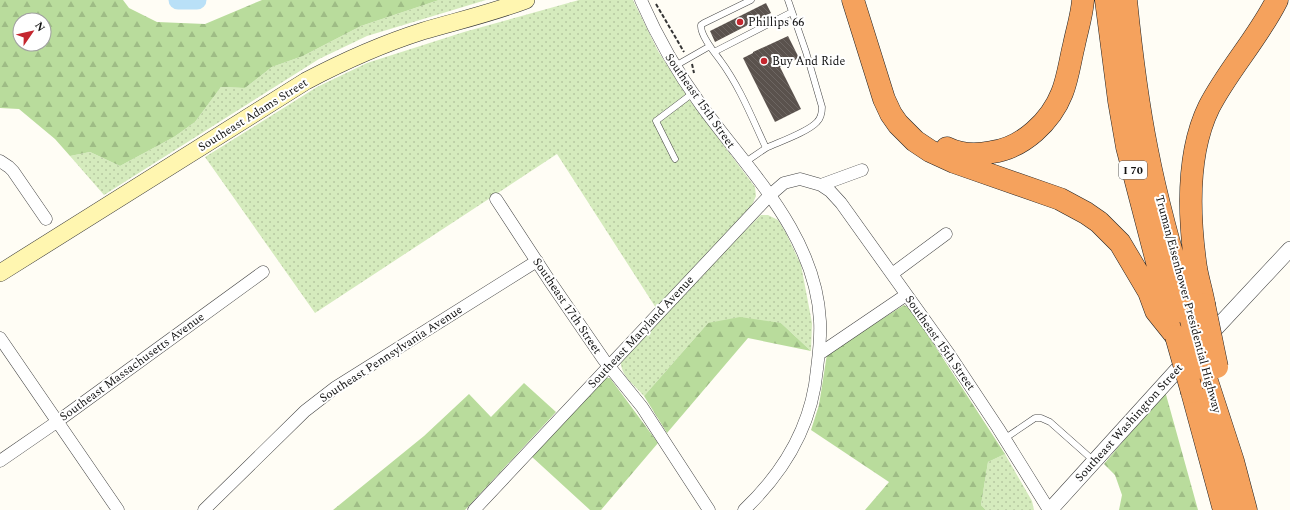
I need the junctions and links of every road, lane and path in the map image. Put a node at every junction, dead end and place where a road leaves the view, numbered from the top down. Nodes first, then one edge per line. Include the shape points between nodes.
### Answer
1 (526, 0) edge
2 (641, 0) edge
3 (654, 0) edge
4 (751, 0) edge
5 (788, 0) edge
6 (853, 0) edge
7 (864, 0) edge
8 (1083, 0) edge
9 (1106, 0) edge
10 (1126, 0) edge
11 (1277, 0) edge
12 (792, 12) junction
13 (710, 46) junction
14 (714, 52) junction
15 (688, 58) junction
16 (675, 66) junction
17 (696, 78) dead end
18 (693, 93) junction
19 (766, 148) junction
20 (675, 159) dead end
21 (0, 161) edge
22 (744, 163) junction
23 (862, 170) dead end
24 (821, 185) junction
25 (769, 196) junction
26 (496, 199) dead end
27 (46, 219) dead end
28 (946, 234) dead end
29 (1290, 249) edge
30 (537, 261) junction
31 (264, 272) dead end
32 (0, 273) edge
33 (892, 274) junction
34 (906, 295) junction
35 (1176, 336) junction
36 (0, 338) edge
37 (819, 354) junction
38 (609, 366) junction
39 (1211, 371) junction
40 (58, 421) junction
41 (1004, 439) junction
42 (0, 461) edge
43 (1094, 461) junction
44 (118, 510) edge
45 (204, 510) edge
46 (474, 510) edge
47 (709, 510) edge
48 (744, 510) edge
49 (1049, 510) edge
50 (1224, 510) edge
51 (1246, 510) edge

1 - 32 main road, Southeast Adams Street via 507,8 397,40 331,68 306,81
2 - 16 street, Southeast 15th Street
3 - 15 path
4 - 13 lane via 701,25
5 - 12 lane
6 - 35 highway via 884,99 891,114 905,132 930,151 954,162 1060,199 1099,222 1120,243 1149,292 1156,312
7 - 8 highway via 886,75 906,120 928,140 951,150 982,154 1012,147 1032,134 1058,102 1066,80
9 - 35 highway, Truman/Eisenhower Presidential Highway / I 70 via 1127,147
10 - 39 highway, Truman/Eisenhower Presidential Highway / I 70, bridge via 1147,150 1191,320
11 - 39 highway, bridge via 1215,98 1196,146 1191,217
12 - 14 lane
12 - 19 lane via 822,113 812,126
13 - 14 lane
13 - 15 lane
14 - 19 lane via 738,88
15 - 16 lane
15 - 17 path
16 - 18 street, Southeast 15th Street
18 - 20 lane via 656,121
18 - 22 street, Southeast 15th Street
19 - 22 lane
21 - 27 street via 13,171
22 - 25 street, Southeast 15th Street
23 - 24 street
24 - 25 street, Southeast Maryland Avenue via 800,179 784,183
24 - 33 street, Southeast 15th Street via 841,203
25 - 37 street, Southeast 15th Street via 795,234 812,276 820,320
25 - 38 street, Southeast Maryland Avenue
26 - 30 street, Southeast 17th Street
28 - 33 street
29 - 43 street, Southeast Washington Street
30 - 38 street, Southeast 17th Street
30 - 45 street, Southeast Pennsylvania Avenue via 336,387 306,411
31 - 40 street, Southeast Massachusetts Avenue
33 - 34 street, Southeast 15th Street
34 - 37 street
34 - 41 street, Southeast 15th Street via 949,354
35 - 50 highway, Truman/Eisenhower Presidential Highway / I 70, bridge
36 - 40 street
37 - 48 street, Southeast 15th Street via 813,399 797,441 773,479
38 - 46 street, Southeast Maryland Avenue
38 - 47 street, Southeast 17th Street via 642,407
39 - 51 highway, Truman/Eisenhower Presidential Highway / I 70
40 - 42 street, Southeast Massachusetts Avenue
40 - 44 street
41 - 43 lane via 1035,418 1041,418 1050,422
41 - 49 street, Southeast 15th Street
43 - 49 street, Southeast Washington Street

